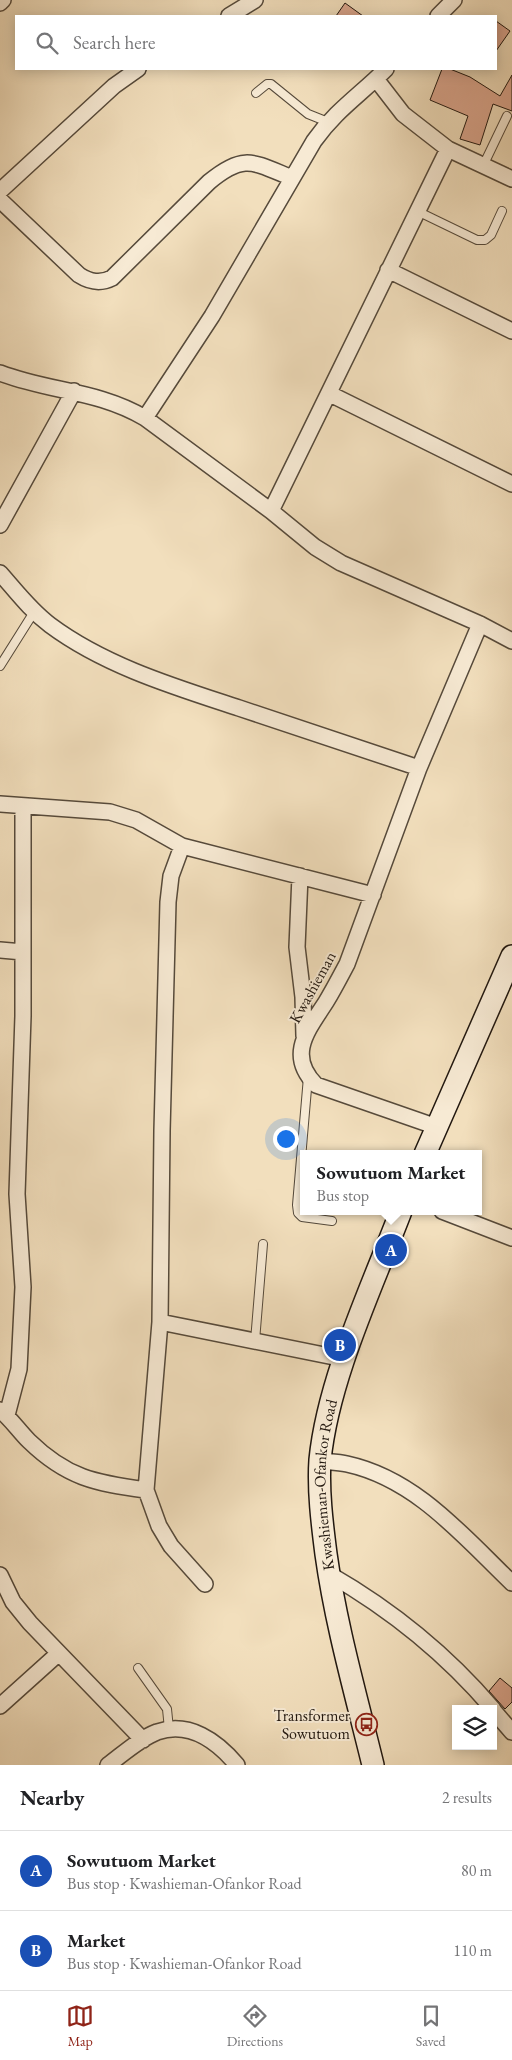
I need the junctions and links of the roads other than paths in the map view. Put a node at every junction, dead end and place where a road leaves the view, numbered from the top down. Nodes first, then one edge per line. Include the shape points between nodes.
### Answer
1 (3, 0) edge
2 (255, 0) edge
3 (454, 0) edge
4 (0, 3) edge
5 (231, 15) edge
6 (439, 15) edge
7 (137, 70) edge
8 (381, 74) edge
9 (256, 93) dead end
10 (507, 116) dead end
11 (328, 122) junction
12 (448, 149) junction
13 (483, 166) junction
14 (292, 178) junction
15 (512, 179) edge
16 (0, 191) edge
17 (0, 200) edge
18 (417, 211) junction
19 (502, 211) dead end
20 (388, 270) junction
21 (512, 331) edge
22 (0, 373) edge
23 (74, 392) junction
24 (330, 394) junction
25 (145, 418) junction
26 (512, 484) edge
27 (271, 511) junction
28 (0, 525) edge
29 (0, 573) edge
30 (34, 612) junction
31 (480, 624) junction
32 (512, 641) edge
33 (0, 666) edge
34 (419, 768) junction
35 (0, 804) edge
36 (23, 806) junction
37 (182, 846) junction
38 (300, 876) junction
39 (373, 895) junction
40 (0, 950) edge
41 (23, 952) junction
42 (512, 956) edge
43 (304, 1036) junction
44 (308, 1077) junction
45 (437, 1127) junction
46 (302, 1150) edge
47 (427, 1150) edge
48 (300, 1170) edge
49 (300, 1215) edge
50 (300, 1215) edge
51 (399, 1215) edge
52 (452, 1215) edge
53 (332, 1221) dead end
54 (512, 1238) edge
55 (263, 1244) dead end
56 (160, 1322) junction
57 (255, 1341) junction
58 (344, 1359) junction
59 (3, 1413) edge
60 (320, 1461) junction
61 (146, 1490) junction
62 (329, 1574) junction
63 (0, 1575) edge
64 (512, 1582) edge
65 (206, 1584) dead end
66 (59, 1653) junction
67 (138, 1668) dead end
68 (489, 1705) edge
69 (0, 1706) edge
70 (497, 1714) edge
71 (169, 1729) junction
72 (512, 1732) edge
73 (143, 1740) junction
74 (108, 1765) edge
75 (237, 1765) edge
76 (373, 1765) edge

1 - 4 street
2 - 5 street
3 - 6 street
7 - 16 street via 114,86
8 - 11 street
8 - 12 street via 403,114
9 - 11 lane via 271,84 308,114
10 - 13 lane
11 - 14 street
12 - 13 street
12 - 18 street
13 - 15 street
14 - 17 street via 258,164 235,164 209,182 112,278 98,282 79,275
14 - 25 street via 212,316
18 - 19 lane via 477,240 485,240 491,235
18 - 20 street
20 - 21 street
20 - 24 street
22 - 23 street via 19,381
23 - 25 street via 107,400
23 - 28 street
24 - 26 street
24 - 27 street
25 - 27 street
27 - 31 street via 296,534 341,563
29 - 30 street
30 - 33 lane
30 - 34 street via 76,642 176,687
31 - 32 street
31 - 34 street, Kwashieman
34 - 39 street, Kwashieman
35 - 36 street
36 - 37 street via 110,812 136,820
36 - 41 street
37 - 38 street
37 - 56 street via 171,876 168,902
38 - 39 street
38 - 43 street via 297,947
39 - 43 street, Kwashieman via 347,964
40 - 41 street
41 - 59 street via 18,1194 23,1287 21,1335 19,1369
42 - 45 main road
43 - 44 street, Kwashieman via 302,1059
44 - 45 street via 326,1089
44 - 46 lane
45 - 47 main road
48 - 49 lane via 297,1205
50 - 53 lane
51 - 58 main road, Kwashieman-Ofankor Road
52 - 54 street
55 - 57 lane
56 - 57 street
56 - 61 street
57 - 58 street
58 - 60 main road, Kwashieman-Ofankor Road via 330,1407
59 - 61 street via 49,1458 77,1476 103,1484
60 - 62 main road, Kwashieman-Ofankor Road
60 - 64 street via 346,1463 373,1471 421,1497
61 - 65 street via 159,1526 171,1546
62 - 68 street via 404,1623
62 - 76 main road, Kwashieman-Ofankor Road via 337,1620
63 - 66 street via 13,1602
66 - 69 street
66 - 73 street
67 - 71 lane via 167,1709
70 - 72 street
71 - 73 street
71 - 75 street via 185,1729 202,1735
73 - 74 street

